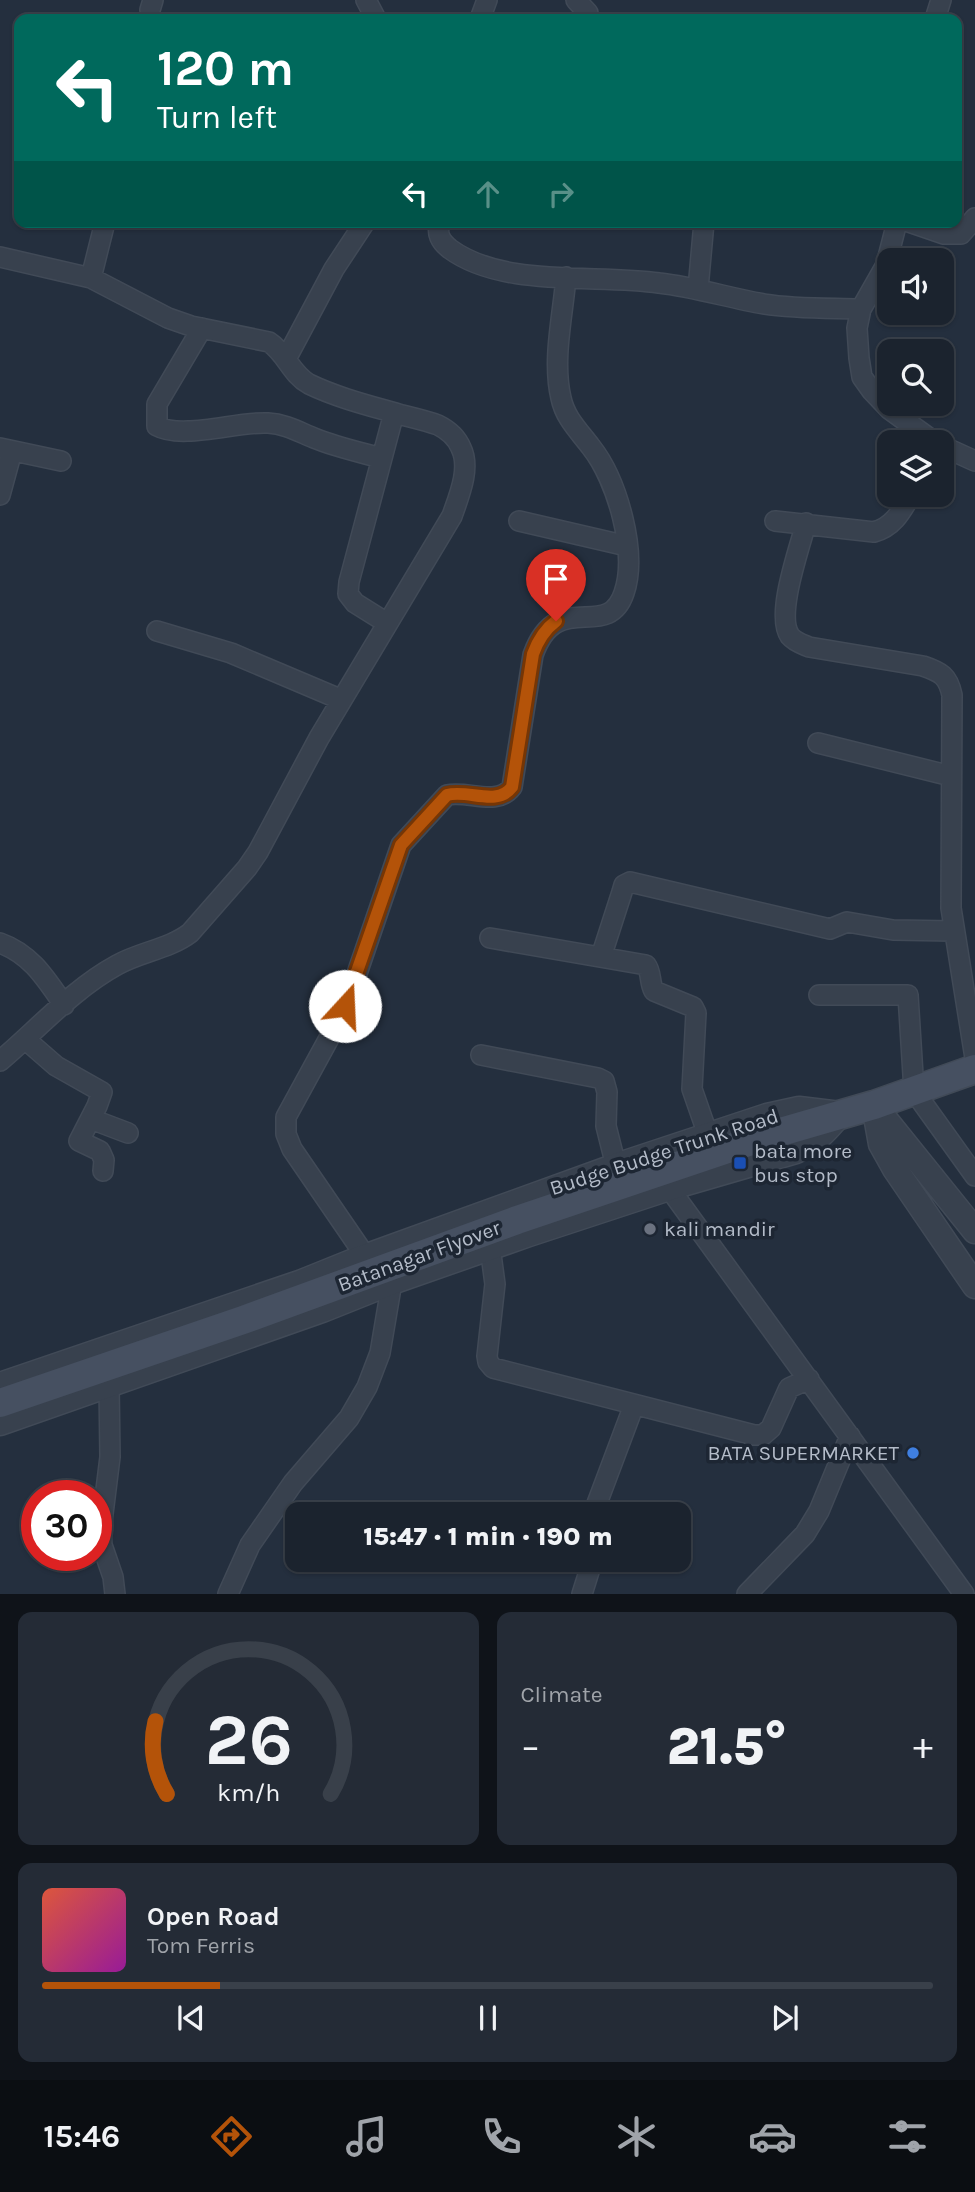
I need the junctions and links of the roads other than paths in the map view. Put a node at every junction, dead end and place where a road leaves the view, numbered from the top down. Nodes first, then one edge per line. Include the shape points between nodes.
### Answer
1 (576, 0) edge
2 (587, 14) edge
3 (975, 218) edge
4 (104, 228) edge
5 (361, 228) edge
6 (438, 228) edge
7 (704, 228) edge
8 (895, 228) edge
9 (929, 228) edge
10 (1, 263) edge
11 (566, 277) junction
12 (91, 278) junction
13 (698, 289) junction
14 (861, 309) junction
15 (202, 328) junction
16 (286, 359) junction
17 (394, 413) junction
18 (918, 430) edge
19 (6, 450) edge
20 (954, 451) edge
21 (381, 458) junction
22 (61, 461) dead end
23 (975, 461) edge
24 (0, 495) edge
25 (903, 507) edge
26 (519, 521) dead end
27 (775, 521) dead end
28 (806, 523) junction
29 (627, 546) junction
30 (387, 624) junction
31 (158, 631) dead end
32 (342, 700) junction
33 (818, 743) dead end
34 (951, 776) junction
35 (953, 931) junction
36 (490, 938) dead end
37 (10, 942) edge
38 (601, 957) junction
39 (819, 995) dead end
40 (64, 1005) junction
41 (25, 1039) junction
42 (481, 1055) dead end
43 (975, 1058) edge
44 (0, 1061) edge
45 (975, 1069) edge
46 (915, 1091) junction
47 (874, 1105) junction
48 (840, 1114) junction
49 (91, 1119) junction
50 (128, 1133) dead end
51 (708, 1135) junction
52 (616, 1166) junction
53 (103, 1171) dead end
54 (975, 1176) edge
55 (668, 1188) junction
56 (975, 1230) edge
57 (490, 1247) junction
58 (362, 1258) junction
59 (383, 1286) junction
60 (975, 1286) edge
61 (808, 1379) junction
62 (108, 1384) junction
63 (0, 1385) edge
64 (0, 1403) edge
65 (634, 1405) junction
66 (0, 1423) edge
67 (850, 1436) junction
68 (598, 1502) edge
69 (589, 1572) edge
70 (115, 1594) edge
71 (228, 1594) edge
72 (582, 1594) edge
73 (747, 1594) edge
74 (964, 1594) edge

1 - 2 street
3 - 9 street via 961,234
4 - 12 street
5 - 16 street
6 - 11 street via 445,245 484,266
7 - 13 street
8 - 14 street via 886,265
10 - 12 street
11 - 13 street
11 - 29 street via 558,373 561,398 566,414 609,477
12 - 15 street via 168,318
13 - 14 street via 799,308
14 - 18 street via 857,328 862,377 890,409
15 - 16 street via 269,342
15 - 21 street via 157,404 157,426 180,432 269,423
16 - 17 street via 308,383
17 - 21 street
17 - 30 street via 440,426 463,450 464,467 463,486 452,516
19 - 22 street
19 - 24 street
20 - 23 street
21 - 30 street via 348,594
25 - 28 street via 894,522 874,532
26 - 29 street
27 - 28 street
28 - 34 street via 786,604 789,634 809,647 940,672 949,680 953,695
29 - 58 street via 628,576 615,610 608,615 556,621 538,641 512,787 507,794 498,798 447,795 401,845 343,1010 286,1116 292,1149
30 - 32 street
31 - 32 street via 232,653
32 - 40 street via 258,852 190,933 117,965
33 - 34 street
34 - 35 street
35 - 38 street via 893,930 847,922 830,929 630,883 624,885
35 - 43 street
36 - 38 street
37 - 40 street via 36,965
38 - 51 street via 646,965 654,991 693,1007 692,1089
39 - 46 street via 908,995
40 - 41 street
41 - 44 street
41 - 49 street via 56,1066 102,1092
42 - 52 street via 604,1081 606,1126
45 - 46 main road
46 - 47 main road
46 - 54 street
47 - 48 main road, Batanagar Flyover
47 - 56 street
47 - 60 street via 881,1144
48 - 51 street, Budge Budge Trunk Road via 799,1109
48 - 55 street, Budge Budge Trunk Road via 824,1135 796,1151
48 - 64 main road, Batanagar Flyover via 517,1220
49 - 50 street
49 - 53 street via 79,1141 100,1151
51 - 52 street, Budge Budge Trunk Road
52 - 58 street, Budge Budge Trunk Road
55 - 57 street, Budge Budge Trunk Road
55 - 61 street
57 - 59 street, Budge Budge Trunk Road
57 - 65 street via 494,1291 487,1356 493,1368
58 - 63 street, Budge Budge Trunk Road
59 - 62 street, Budge Budge Trunk Road
59 - 71 street via 380,1353 367,1387 349,1418 293,1483 250,1545
61 - 65 street via 789,1388 771,1428 763,1435
61 - 67 street
62 - 66 street, Budge Budge Trunk Road
62 - 70 street via 110,1457 101,1538
65 - 68 street
67 - 73 street via 805,1534
67 - 74 street
69 - 72 street

